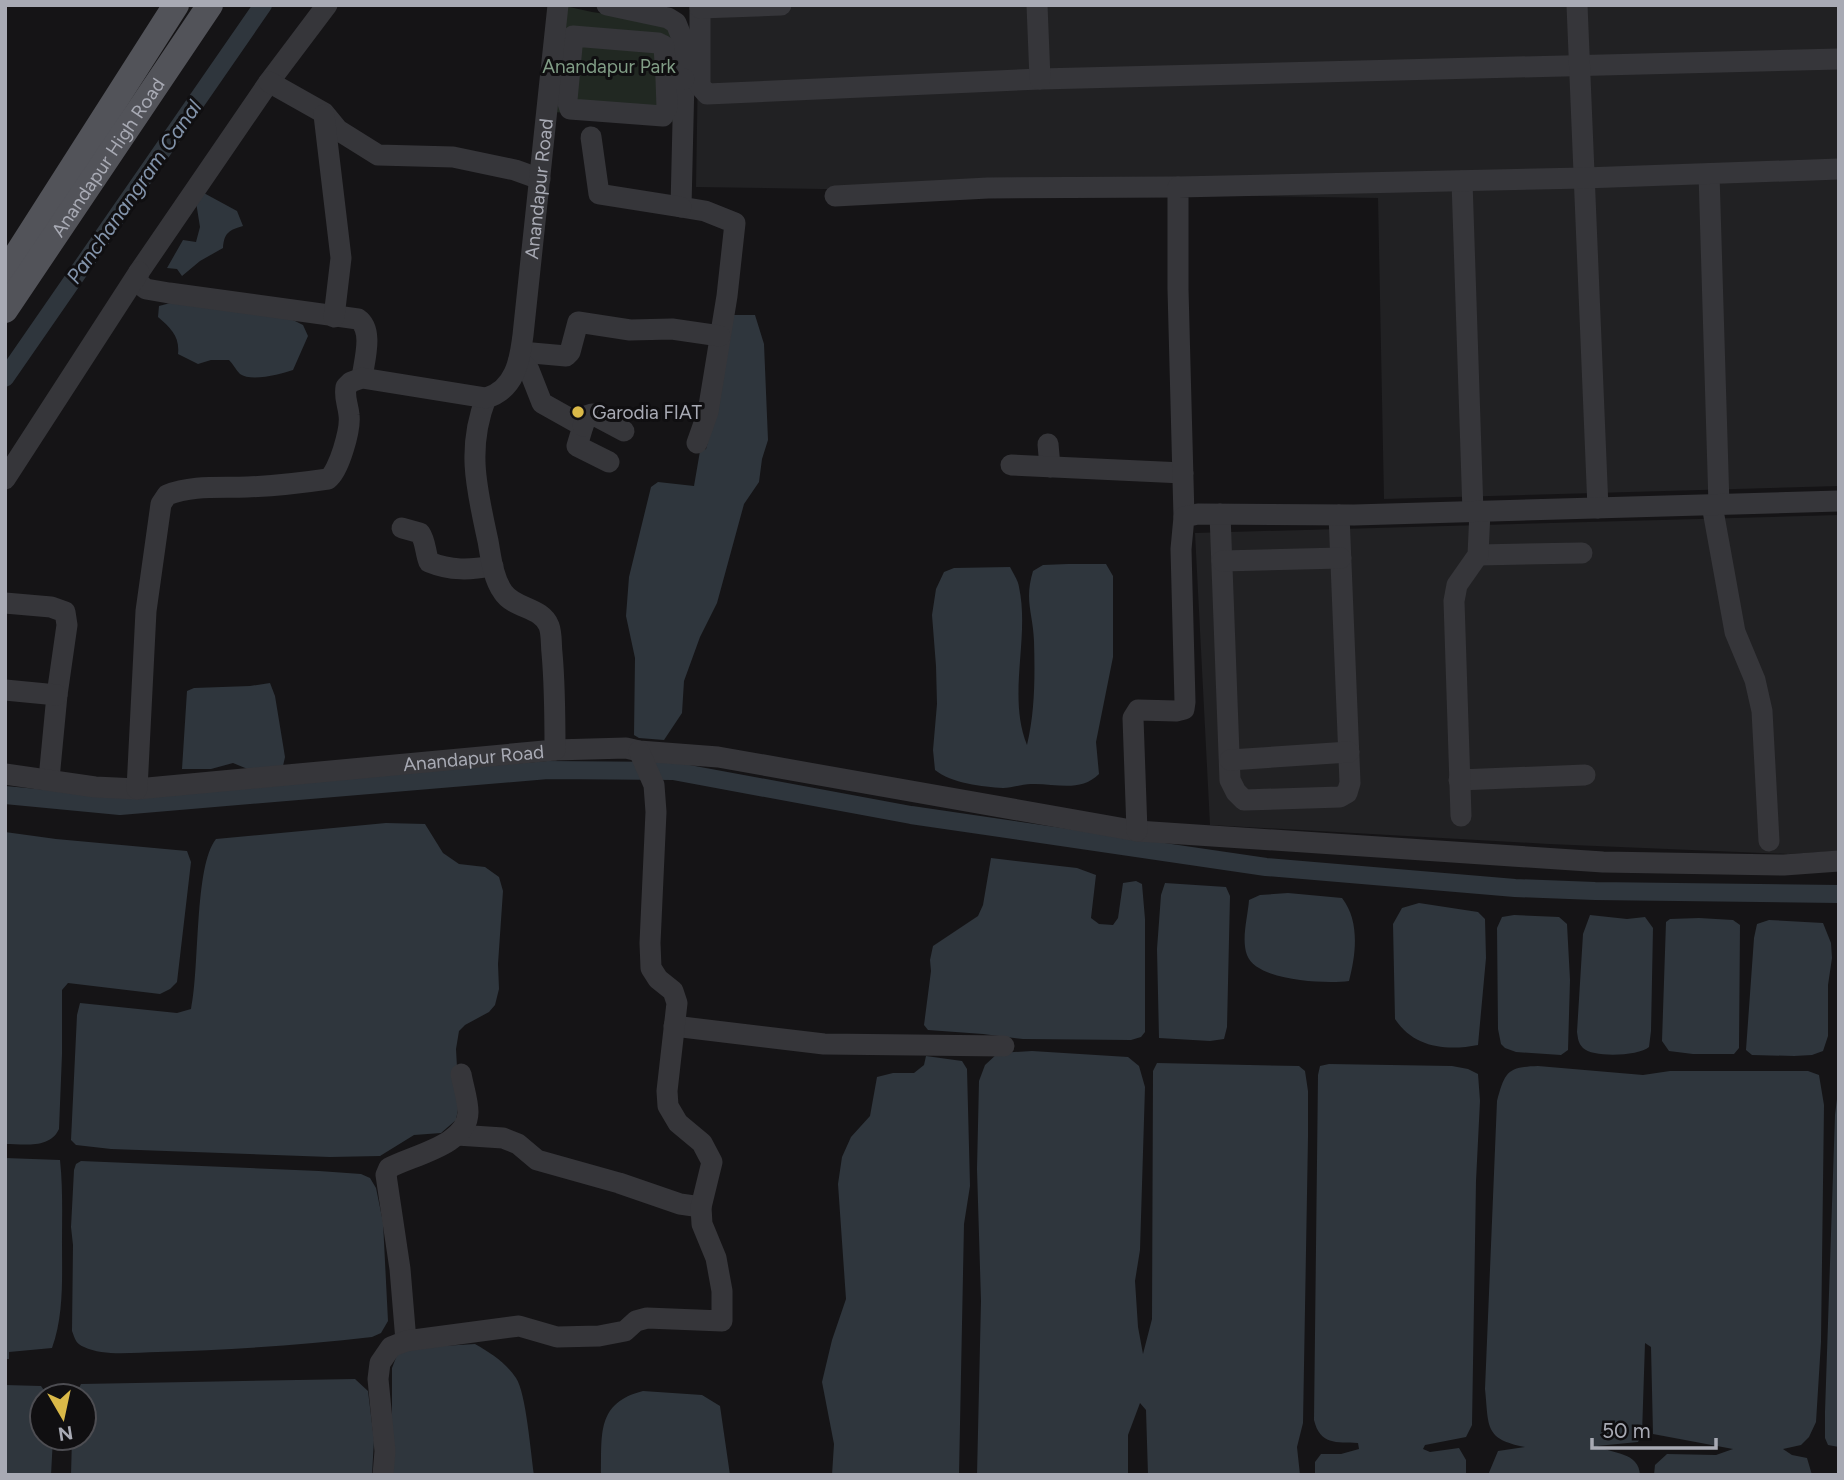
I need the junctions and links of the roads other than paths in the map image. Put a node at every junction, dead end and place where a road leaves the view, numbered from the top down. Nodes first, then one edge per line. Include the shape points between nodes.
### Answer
1 (176, 5) edge
2 (210, 5) edge
3 (327, 5) edge
4 (558, 5) edge
5 (607, 5) edge
6 (781, 5) edge
7 (1037, 5) edge
8 (1577, 5) edge
9 (700, 7) edge
10 (629, 10) junction
11 (626, 41) junction
12 (1839, 58) edge
13 (1579, 64) junction
14 (561, 69) junction
15 (675, 79) junction
16 (1040, 79) junction
17 (269, 82) junction
18 (324, 113) junction
19 (591, 137) dead end
20 (1839, 169) edge
21 (1709, 174) junction
22 (1584, 178) junction
23 (540, 179) junction
24 (1462, 181) junction
25 (1178, 187) junction
26 (835, 195) dead end
27 (681, 207) junction
28 (139, 272) junction
29 (5, 273) edge
30 (5, 310) edge
31 (334, 317) junction
32 (720, 336) junction
33 (520, 356) junction
34 (362, 378) junction
35 (486, 398) junction
36 (583, 426) junction
37 (624, 431) dead end
38 (697, 443) dead end
39 (1048, 444) dead end
40 (609, 462) dead end
41 (1011, 465) dead end
42 (1050, 467) junction
43 (1183, 473) junction
44 (5, 479) edge
45 (1839, 501) edge
46 (1715, 505) junction
47 (1598, 508) junction
48 (1477, 511) junction
49 (1220, 514) junction
50 (1339, 515) junction
51 (1184, 517) junction
52 (402, 528) dead end
53 (1582, 554) dead end
54 (1478, 555) junction
55 (1341, 558) junction
56 (1222, 561) junction
57 (493, 566) junction
58 (5, 603) edge
59 (5, 690) edge
60 (57, 695) junction
61 (555, 750) junction
62 (1349, 752) junction
63 (642, 757) junction
64 (1230, 760) junction
65 (5, 774) edge
66 (1585, 775) dead end
67 (49, 779) junction
68 (1459, 780) junction
69 (137, 789) junction
70 (1461, 816) dead end
71 (1137, 831) junction
72 (1769, 841) dead end
73 (1839, 861) edge
74 (674, 1026) junction
75 (1004, 1045) dead end
76 (461, 1074) dead end
77 (457, 1135) junction
78 (701, 1208) junction
79 (406, 1341) junction
80 (383, 1475) edge

1 - 29 main road, Anandapur High Road
2 - 30 main road, Anandapur High Road
3 - 17 street
4 - 14 street, Anandapur Road
5 - 10 street
6 - 9 street
7 - 16 street
8 - 13 street
9 - 16 street via 700,86 707,94
10 - 11 street
10 - 15 street via 676,23 682,38
11 - 14 street via 573,36
11 - 15 street via 664,46
12 - 13 street
13 - 16 street
13 - 22 street
14 - 15 street via 570,109 663,116
14 - 23 street, Anandapur Road
15 - 27 street
17 - 18 street
17 - 28 street
18 - 23 street via 338,130 377,155 453,157
18 - 31 street via 340,241
19 - 27 street via 599,194
20 - 21 street
21 - 22 street
21 - 46 street
22 - 24 street
22 - 47 street
23 - 33 street, Anandapur Road
24 - 25 street
24 - 48 street
25 - 26 street
25 - 43 street
27 - 32 street via 735,223
28 - 31 street via 137,282 146,289
28 - 44 street
31 - 34 street via 364,323
32 - 33 street via 578,322 566,356
32 - 38 street via 708,412
33 - 35 street, Anandapur Road via 509,383
33 - 36 street via 542,403
34 - 35 street
34 - 69 street via 346,387 349,426 334,475 328,479 178,490 162,504 146,611
35 - 57 street, Anandapur Road via 474,457
36 - 37 street via 586,416 592,414
36 - 40 street via 578,446
39 - 42 street
41 - 42 street
42 - 43 street
43 - 51 street
45 - 46 street
46 - 47 street
46 - 72 street via 1735,632 1762,710
47 - 48 street
48 - 50 street
48 - 54 street
49 - 50 street
49 - 51 street
49 - 56 street
50 - 55 street
51 - 71 street via 1184,709 1138,710 1133,719
52 - 57 street via 420,533 429,562 464,570
53 - 54 street
54 - 68 street via 1457,586 1454,601
55 - 56 street
55 - 62 street
56 - 64 street
57 - 61 street, Anandapur Road via 502,592 549,624
58 - 60 street via 65,612
59 - 60 street
60 - 67 street
61 - 63 street via 626,748
61 - 69 street, Anandapur Road
62 - 64 street
62 - 64 street via 1350,783 1340,797 1244,800 1230,780
63 - 71 street via 718,757
63 - 74 street via 654,785 656,822 651,968 673,991 677,1003
65 - 67 street, Anandapur Road
66 - 68 street
67 - 69 street, Anandapur Road
68 - 70 street
71 - 73 street via 1603,862 1784,865
74 - 75 street via 824,1044
74 - 78 street via 668,1106 678,1123 702,1143 712,1162
76 - 77 street via 468,1112
77 - 78 street via 503,1138 537,1160
77 - 79 street via 389,1168 386,1175
78 - 79 street via 702,1224 716,1258 722,1321 647,1318 625,1331 567,1337 519,1326
79 - 80 street via 391,1347 380,1363

